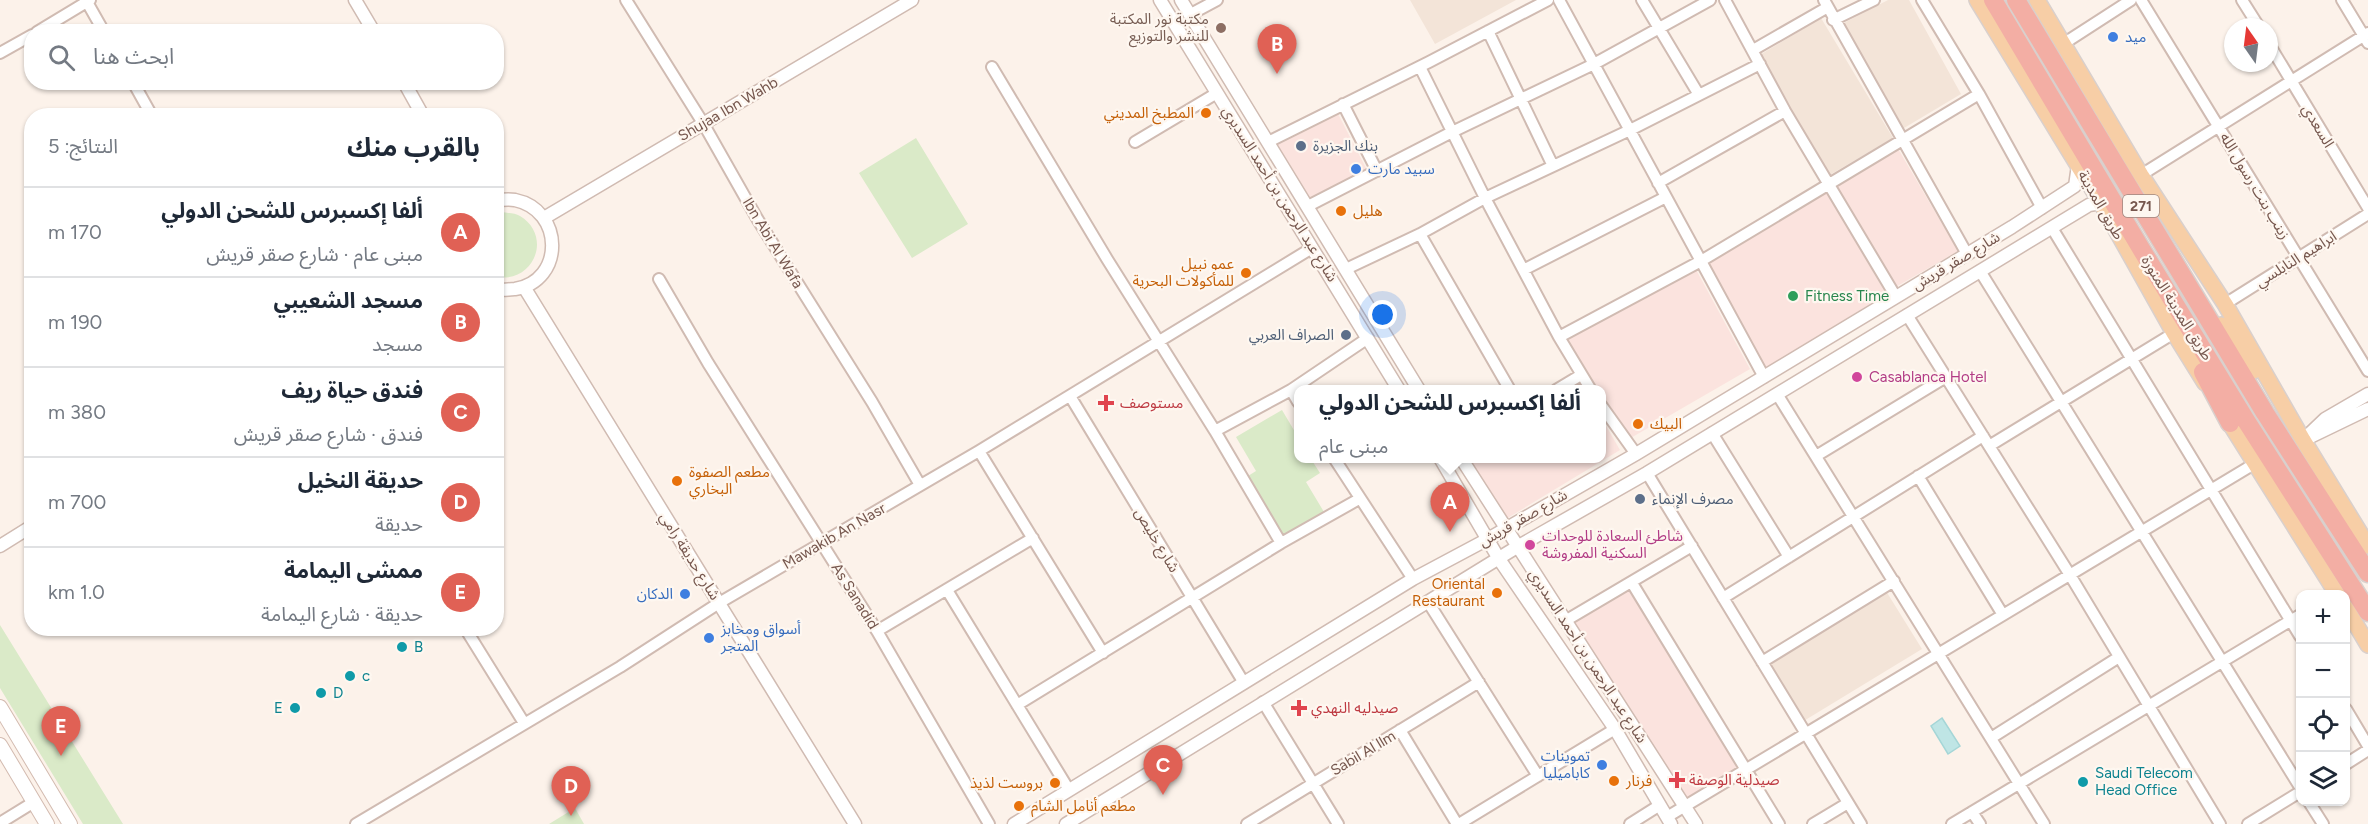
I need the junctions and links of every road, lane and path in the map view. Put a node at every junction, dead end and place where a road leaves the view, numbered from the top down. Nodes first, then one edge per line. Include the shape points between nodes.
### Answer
1 (355, 0) edge
2 (626, 0) edge
3 (912, 0) edge
4 (1160, 0) edge
5 (1181, 0) edge
6 (1217, 0) edge
7 (1548, 0) edge
8 (1559, 0) edge
9 (1642, 0) edge
10 (1710, 0) edge
11 (1725, 0) edge
12 (1874, 0) edge
13 (1922, 0) edge
14 (1977, 0) edge
15 (1985, 0) edge
16 (1993, 0) edge
17 (2016, 0) edge
18 (2022, 0) edge
19 (2037, 0) edge
20 (2131, 0) edge
21 (2141, 0) edge
22 (2242, 0) edge
23 (2342, 0) edge
24 (88, 1) edge
25 (1530, 4) edge
26 (1826, 4) edge
27 (1189, 15) junction
28 (2253, 18) edge
29 (1833, 20) junction
30 (50, 24) edge
31 (100, 24) edge
32 (369, 24) edge
33 (1658, 28) junction
34 (1488, 31) junction
35 (2367, 37) edge
36 (24, 39) edge
37 (2041, 41) junction
38 (2063, 44) junction
39 (1753, 50) junction
40 (0, 53) edge
41 (2278, 59) edge
42 (1594, 64) junction
43 (1760, 64) junction
44 (992, 67) dead end
45 (1420, 67) junction
46 (2291, 81) junction
47 (2043, 82) junction
48 (137, 90) edge
49 (408, 90) edge
50 (1217, 93) junction
51 (1979, 94) junction
52 (1699, 95) junction
53 (1519, 99) junction
54 (1343, 104) junction
55 (148, 108) edge
56 (419, 108) edge
57 (1785, 111) junction
58 (703, 123) junction
59 (2219, 126) junction
60 (1630, 130) junction
61 (1452, 132) junction
62 (1902, 140) junction
63 (1135, 141) dead end
64 (1268, 142) junction
65 (2078, 165) junction
66 (1552, 166) junction
67 (1377, 171) junction
68 (2141, 175) junction
69 (1659, 183) junction
70 (1828, 184) junction
71 (1666, 197) junction
72 (1485, 198) junction
73 (504, 200) edge
74 (2101, 203) junction
75 (1308, 206) junction
76 (2042, 208) junction
77 (2368, 208) edge
78 (2368, 214) edge
79 (544, 218) junction
80 (2012, 227) junction
81 (2052, 228) junction
82 (1420, 234) junction
83 (2022, 245) junction
84 (1312, 248) junction
85 (1967, 254) junction
86 (2299, 258) junction
87 (1701, 261) junction
88 (2175, 262) junction
89 (1346, 269) junction
90 (1525, 269) junction
91 (1980, 271) junction
92 (659, 279) dead end
93 (524, 287) junction
94 (504, 289) edge
95 (1896, 297) junction
96 (2225, 304) junction
97 (1907, 315) junction
98 (2174, 333) junction
99 (1559, 337) junction
100 (1368, 338) junction
101 (1158, 343) junction
102 (2131, 358) junction
103 (2368, 371) edge
104 (1581, 375) junction
105 (1764, 377) junction
106 (1946, 377) junction
107 (1298, 385) edge
108 (1396, 385) edge
109 (1416, 385) edge
110 (1507, 385) edge
111 (1564, 385) edge
112 (1588, 385) edge
113 (1294, 388) edge
114 (1291, 390) junction
115 (1294, 394) edge
116 (1777, 394) junction
117 (2368, 394) edge
118 (1070, 396) junction
119 (1730, 397) junction
120 (2061, 402) junction
121 (2368, 409) edge
122 (1606, 411) edge
123 (1742, 415) junction
124 (2238, 421) junction
125 (1215, 431) junction
126 (1712, 433) junction
127 (1983, 436) junction
128 (2303, 440) junction
129 (1989, 446) junction
130 (979, 451) junction
131 (1636, 454) junction
132 (1816, 456) junction
133 (1336, 463) edge
134 (1442, 463) edge
135 (1464, 463) edge
136 (2254, 464) junction
137 (1647, 473) junction
138 (1918, 476) junction
139 (920, 485) junction
140 (2211, 490) junction
141 (1359, 499) junction
142 (1854, 516) junction
143 (1505, 528) junction
144 (24, 531) edge
145 (2142, 531) junction
146 (1033, 538) junction
147 (1488, 539) junction
148 (1281, 543) junction
149 (822, 544) junction
150 (0, 546) edge
151 (1692, 546) junction
152 (2368, 546) edge
153 (1517, 547) junction
154 (1789, 557) junction
155 (1499, 559) junction
156 (2368, 573) edge
157 (2070, 575) junction
158 (1413, 579) junction
159 (1893, 581) junction
160 (1632, 583) junction
161 (947, 590) junction
162 (2334, 590) edge
163 (1723, 598) junction
164 (1192, 599) junction
165 (1428, 602) junction
166 (719, 603) junction
167 (2368, 612) edge
168 (2004, 615) junction
169 (2350, 615) edge
170 (2296, 617) edge
171 (1564, 621) junction
172 (877, 631) junction
173 (470, 636) edge
174 (2368, 645) edge
175 (1103, 653) junction
176 (1939, 654) junction
177 (2119, 657) junction
178 (2223, 661) junction
179 (1762, 662) junction
180 (1479, 682) junction
181 (1244, 683) junction
182 (1263, 702) junction
183 (1017, 705) junction
184 (2149, 705) junction
185 (0, 707) edge
186 (2350, 716) edge
187 (524, 723) junction
188 (1615, 729) junction
189 (1400, 730) junction
190 (1805, 734) junction
191 (1991, 738) junction
192 (0, 745) edge
193 (2368, 748) edge
194 (2350, 761) edge
195 (1746, 769) junction
196 (1538, 776) junction
197 (2296, 779) edge
198 (1314, 783) junction
199 (2019, 783) junction
200 (1069, 790) junction
201 (2296, 795) edge
202 (34, 802) junction
203 (1848, 803) junction
204 (1660, 806) junction
205 (1685, 806) junction
206 (2313, 806) edge
207 (1972, 812) junction
208 (1669, 821) edge
209 (0, 823) edge
210 (47, 824) edge
211 (70, 824) edge
212 (356, 824) edge
213 (855, 824) edge
214 (989, 824) edge
215 (1014, 824) edge
216 (1066, 824) edge
217 (1247, 824) edge
218 (1338, 824) edge
219 (1458, 824) edge
220 (1629, 824) edge
221 (1696, 824) edge
222 (1779, 824) edge
223 (1812, 824) edge
224 (1861, 824) edge
225 (1952, 824) edge
226 (1980, 824) edge
227 (2044, 824) edge
228 (2220, 824) edge
229 (2248, 824) edge
230 (2323, 824) edge

1 - 32 street
2 - 58 street, Ibn Abi Al Wafa
3 - 58 street, Shujaa Ibn Wahb
4 - 50 street, شارع عبد الرحمن بن أحمد السديري
5 - 27 street, شارع عبد الرحمن بن أحمد السديري
6 - 27 street
7 - 25 street
8 - 42 street
9 - 33 street
10 - 33 street
11 - 39 street
12 - 29 street
13 - 51 street
14 - 65 main road, طريق المدينة
15 - 47 highway
16 - 47 highway, طريق المدينة المنورة / 271
17 - 37 highway, طريق المدينة المنورة / 271
18 - 37 highway
19 - 38 main road
20 - 38 street
21 - 59 street, زينب بنت رسول الله
22 - 28 street
23 - 35 street
24 - 30 street
24 - 31 street
25 - 34 street
26 - 29 street
26 - 39 street
27 - 64 street, شارع عبد الرحمن بن أحمد السديري
29 - 62 street
33 - 42 street
33 - 52 street
34 - 45 street
34 - 53 street
35 - 46 street
36 - 40 street
37 - 88 highway, طريق المدينة المنورة / 271
38 - 68 main road
39 - 43 street
41 - 46 street, السعدي
42 - 53 street
42 - 60 street
43 - 52 street
43 - 57 street
44 - 101 street
45 - 54 street
45 - 61 street
46 - 59 street
46 - 77 street, السعدي
47 - 124 highway, طريق المدينة المنورة / 271
48 - 55 street
49 - 56 street
50 - 63 street
50 - 84 street, شارع عبد الرحمن بن أحمد السديري
51 - 62 street
51 - 76 street
52 - 60 street
53 - 61 street
53 - 66 street
54 - 64 street
54 - 67 street
57 - 69 street
57 - 70 street
58 - 79 street, Shujaa Ibn Wahb
58 - 139 street, Ibn Abi Al Wafa
59 - 68 street
59 - 86 street, زينب بنت رسول الله
60 - 66 street
60 - 69 street
61 - 67 street
61 - 72 street
62 - 70 street
62 - 85 street
64 - 75 street, شارع عبد الرحمن بن أحمد السديري
65 - 74 main road, طريق المدينة
65 - 76 street, شارع صقر قريش via 2075,186
66 - 72 street
67 - 75 street
68 - 96 main road
69 - 71 street
70 - 87 street
70 - 95 street
71 - 87 street
71 - 90 street
72 - 82 street
72 - 90 street
73 - 79 street via 531,206
74 - 81 street, شارع صقر قريش via 2089,205
74 - 98 main road, طريق المدينة
75 - 89 street, شارع عبد الرحمن بن أحمد السديري
76 - 80 street, شارع صقر قريش
78 - 86 street, ابراهيم النابلسي
79 - 93 street via 552,237 551,259 540,278
80 - 83 street
80 - 85 street, شارع صقر قريش
81 - 83 street, شارع صقر قريش
81 - 102 street
82 - 89 street
82 - 110 street
83 - 91 street, شارع صقر قريش
84 - 100 street, شارع عبد الرحمن بن أحمد السديري
84 - 101 street, Mawakib An Nasr
85 - 95 street, شارع صقر قريش
86 - 96 street, ابراهيم النابلسي
86 - 103 street, زينب بنت رسول الله
87 - 99 street
87 - 105 street
88 - 128 main road
88 - 156 highway, طريق المدينة المنورة / 271 via 2265,413
89 - 109 street, شارع عبد الرحمن بن أحمد السديري
90 - 99 street
91 - 97 street, شارع صقر قريش
91 - 120 street
92 - 149 street, As Sanadid
93 - 94 street
93 - 166 street, شارع حديقة رامي
95 - 105 street, شارع صقر قريش
96 - 128 main road
97 - 106 street
97 - 116 street, شارع صقر قريش
98 - 102 street
98 - 124 main road, طريق المدينة
99 - 104 street
100 - 107 street
100 - 108 street, شارع عبد الرحمن بن أحمد السديري
101 - 118 street, Mawakib An Nasr
101 - 125 street
102 - 120 street
102 - 140 street
104 - 111 street
104 - 112 street
105 - 119 street, شارع صقر قريش
106 - 127 street
106 - 132 street
113 - 114 street
114 - 115 street
114 - 125 street
116 - 123 street, شارع صقر قريش
116 - 132 street
117 - 128 street via 2325,419
118 - 130 street, Mawakib An Nasr
118 - 164 street, شارع خليص
119 - 123 street
119 - 131 street, شارع صقر قريش
120 - 129 street
120 - 145 street
121 - 128 street
122 - 131 street
123 - 126 street, شارع صقر قريش
124 - 136 main road, طريق المدينة
124 - 167 highway, طريق المدينة المنورة / 271
125 - 148 street
126 - 137 street, شارع صقر قريش
126 - 154 street
127 - 129 street
127 - 138 street
128 - 152 main road
129 - 157 street
130 - 139 street, Mawakib An Nasr
130 - 146 street
131 - 143 street, شارع صقر قريش
132 - 142 street
133 - 141 street
134 - 147 street, شارع عبد الرحمن بن أحمد السديري
135 - 143 street, شارع عبد الرحمن بن أحمد السديري
136 - 140 street
136 - 162 main road, طريق المدينة
137 - 151 street
137 - 153 street, شارع صقر قريش
138 - 142 street
138 - 168 street
139 - 149 street, Mawakib An Nasr
140 - 145 street
140 - 170 street
141 - 148 street
141 - 158 street
142 - 154 street
142 - 159 street
143 - 147 street, شارع صقر قريش
143 - 153 street, شارع عبد الرحمن بن أحمد السديري
144 - 150 street
145 - 157 street
145 - 178 street
146 - 161 street
146 - 175 street
147 - 155 street, شارع عبد الرحمن بن أحمد السديري
147 - 158 street, شارع صقر قريش
148 - 164 street
149 - 166 street, Mawakib An Nasr
149 - 172 street, As Sanadid
151 - 160 street
151 - 163 street
153 - 155 street, شارع صقر قريش
153 - 171 street, شارع عبد الرحمن بن أحمد السديري
154 - 163 street
155 - 165 street, شارع صقر قريش
155 - 188 street, شارع عبد الرحمن بن أحمد السديري
157 - 168 street
157 - 177 street
158 - 181 street, شارع صقر قريش
159 - 176 street
159 - 179 street
160 - 171 street
160 - 195 street
161 - 172 street
161 - 183 street
163 - 179 street
164 - 175 street
164 - 181 street, شارع خليص
165 - 180 street
165 - 182 street, شارع صقر قريش
166 - 187 street, Mawakib An Nasr
166 - 213 street, شارع حديقة رامي
168 - 176 street
169 - 174 main road
170 - 178 street
171 - 205 street, شارع عبد الرحمن بن أحمد السديري
172 - 214 street, As Sanadid
173 - 187 street
175 - 183 street
176 - 190 street
176 - 191 street
177 - 184 street
177 - 191 street
178 - 184 street
178 - 197 street
179 - 190 street
180 - 189 street, Sabil Al llm
180 - 196 street
181 - 200 street, شارع صقر قريش
182 - 198 street
182 - 216 street, شارع صقر قريش
183 - 200 street
184 - 199 street
184 - 228 street
185 - 211 main road
186 - 193 street
187 - 212 street, Mawakib An Nasr
188 - 196 street
188 - 204 street, شارع عبد الرحمن بن أحمد السديري
189 - 198 street, Sabil Al llm
189 - 219 street
190 - 195 street
190 - 203 street
191 - 199 street
192 - 202 main road
193 - 194 street
195 - 205 street
195 - 222 street
196 - 219 street
198 - 217 street, Sabil Al llm
198 - 218 street
199 - 207 street
199 - 227 street
200 - 215 street, شارع صقر قريش
201 - 229 street
202 - 209 street
202 - 210 main road
203 - 223 street
203 - 224 street
204 - 208 street, شارع عبد الرحمن بن أحمد السديري
204 - 220 street
205 - 208 street
205 - 221 street, شارع عبد الرحمن بن أحمد السديري
206 - 230 street
207 - 225 street
207 - 226 street

